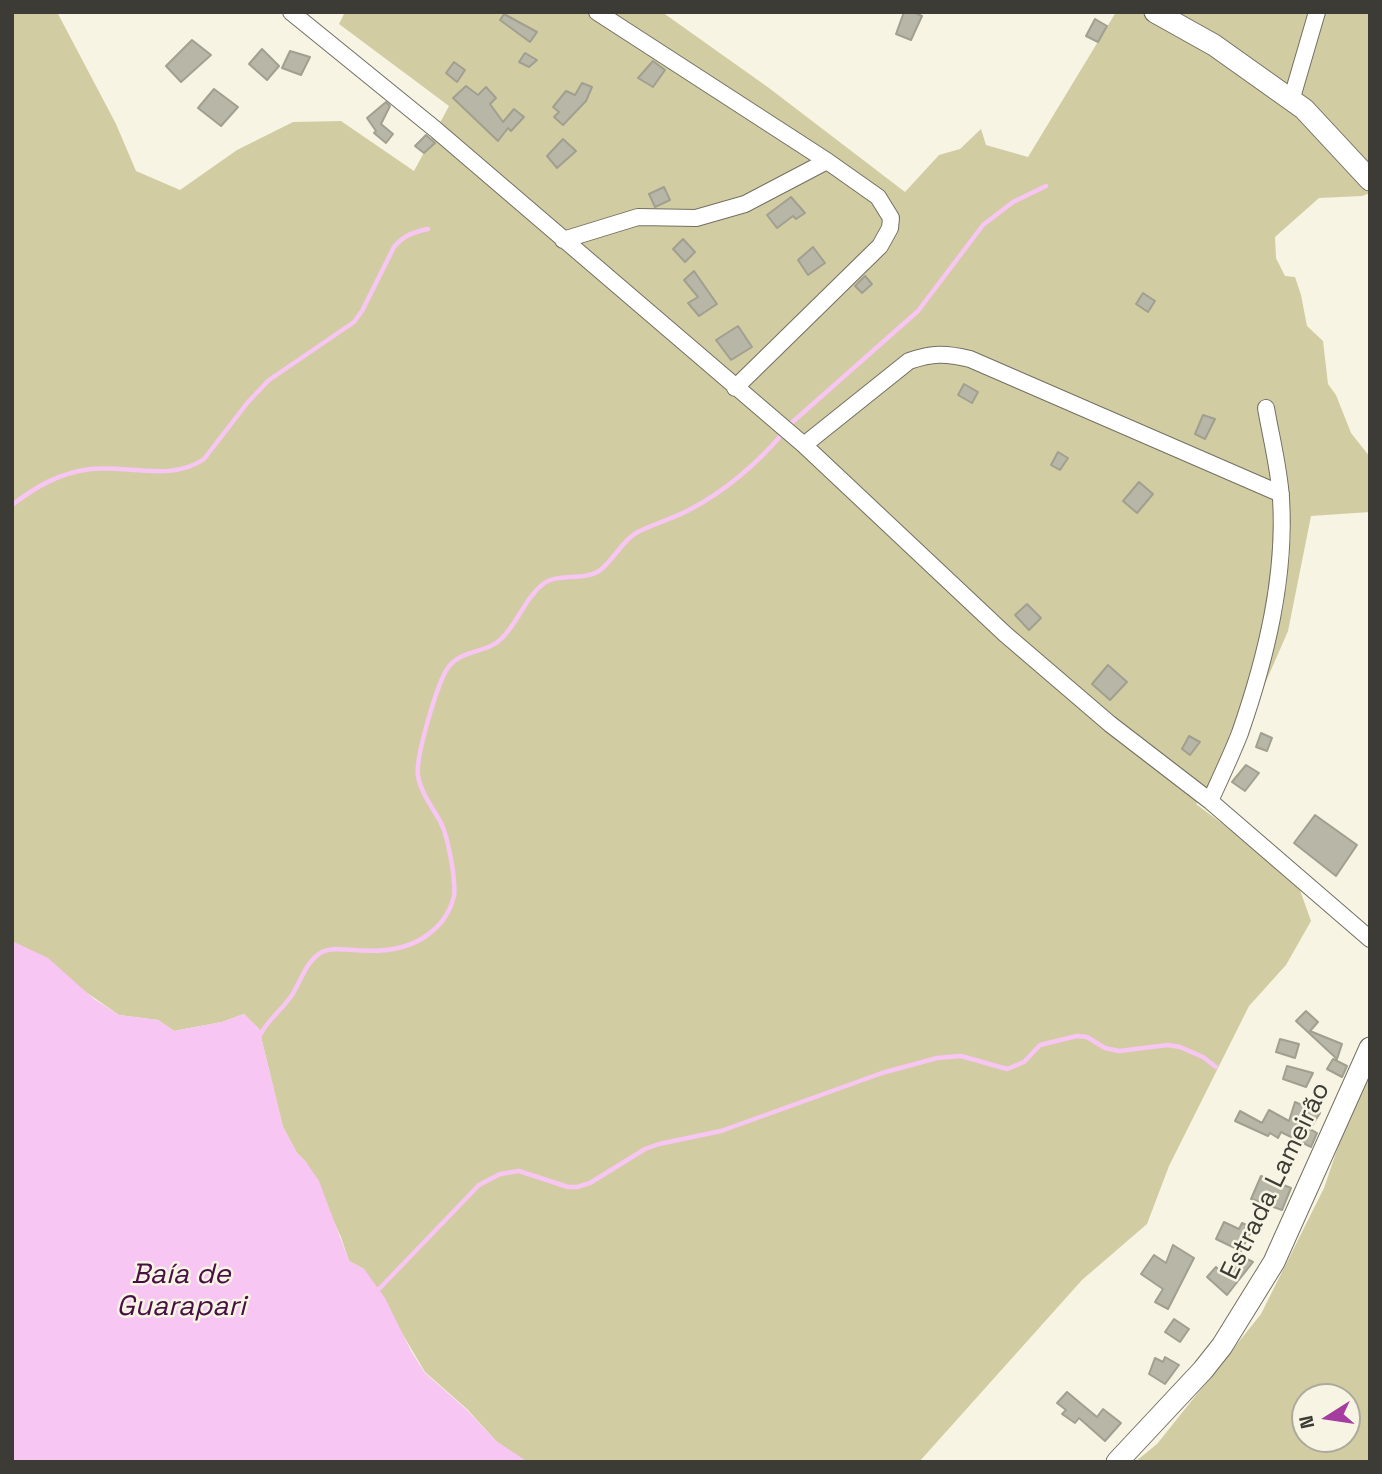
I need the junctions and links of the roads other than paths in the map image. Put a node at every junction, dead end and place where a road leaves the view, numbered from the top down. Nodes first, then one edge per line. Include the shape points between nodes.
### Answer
1 (291, 12) edge
2 (597, 12) edge
3 (1155, 12) edge
4 (1317, 12) edge
5 (1292, 101) junction
6 (827, 161) junction
7 (1370, 180) edge
8 (563, 240) junction
9 (735, 388) junction
10 (1266, 408) dead end
11 (804, 445) junction
12 (1281, 494) junction
13 (1210, 801) junction
14 (1370, 939) edge
15 (1370, 1048) edge
16 (1117, 1462) edge

1 - 8 street
2 - 6 street
3 - 5 street via 1214,46
4 - 5 street
5 - 7 street
6 - 8 street via 746,204 696,218 638,217
6 - 9 street via 878,197 889,211 890,228 880,246
8 - 9 street
9 - 11 street
10 - 12 street
11 - 12 street via 909,361 948,354 970,359
11 - 13 street via 1005,634
12 - 13 street via 1279,584 1240,733
13 - 14 street
15 - 16 street, Estrada Lameirão via 1274,1262 1222,1346

